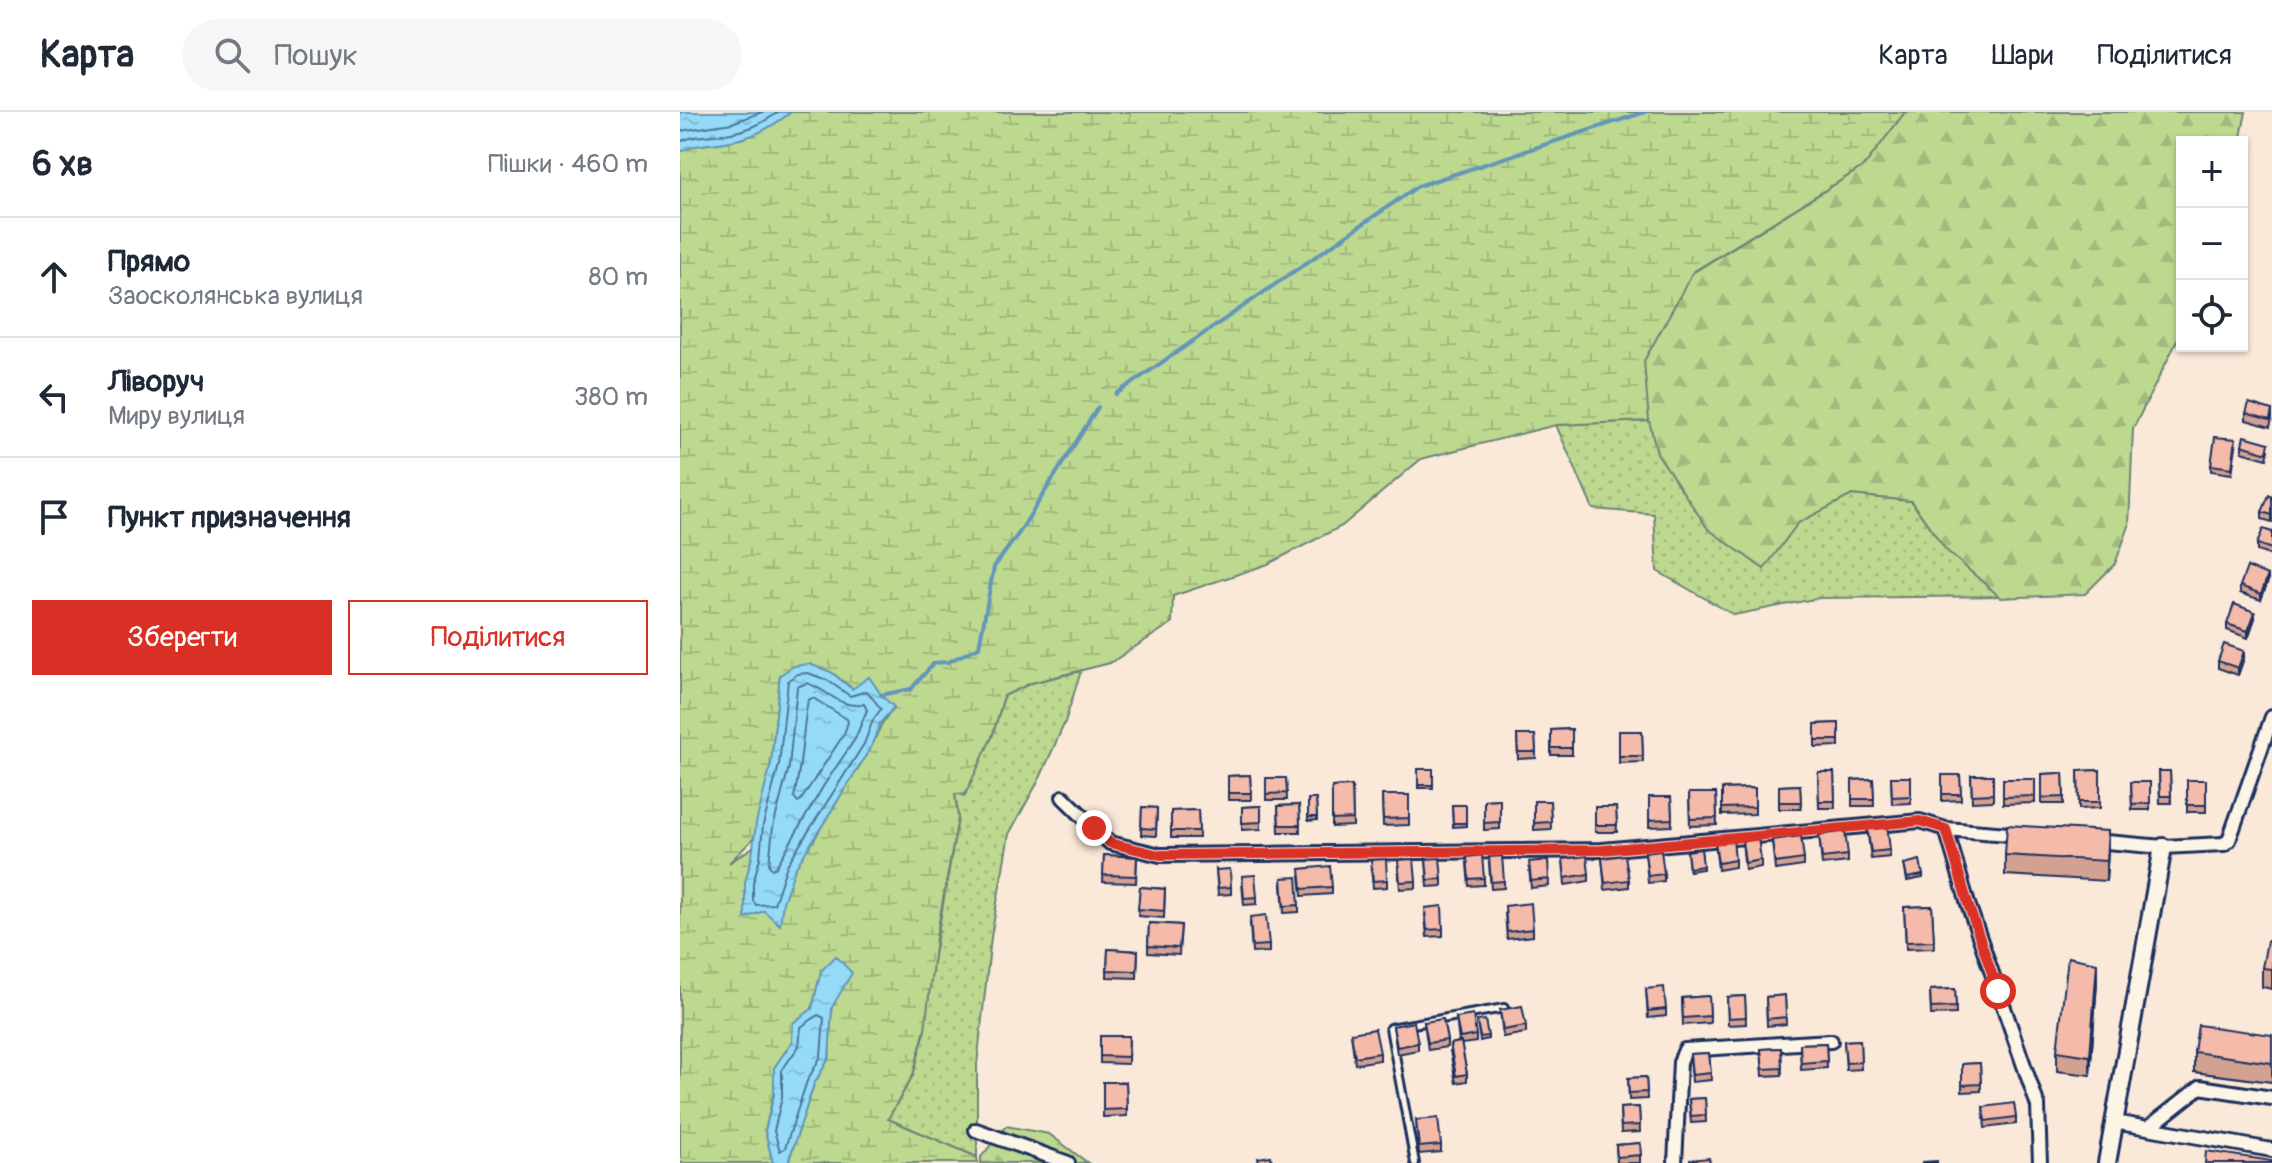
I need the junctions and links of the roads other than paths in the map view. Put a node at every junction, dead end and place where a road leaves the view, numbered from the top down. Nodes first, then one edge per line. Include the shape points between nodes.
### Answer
1 (2272, 717) edge
2 (1063, 797) dead end
3 (1946, 829) junction
4 (2039, 837) edge
5 (2086, 841) edge
6 (2163, 847) junction
7 (1504, 1008) edge
8 (1831, 1041) dead end
9 (2272, 1098) edge
10 (2114, 1122) junction
11 (2148, 1128) junction
12 (976, 1130) dead end
13 (2272, 1150) edge
14 (1068, 1163) edge
15 (1415, 1163) edge
16 (1675, 1163) edge
17 (2040, 1163) edge
18 (2107, 1163) edge

1 - 6 street via 2229,840 2218,846
2 - 3 street via 1110,843 1160,855 1602,850 1920,821
3 - 4 street
3 - 17 street via 2038,1106
5 - 6 street
6 - 10 street
7 - 15 lane via 1390,1028
8 - 16 street via 1685,1050
9 - 11 street via 2200,1087
10 - 11 street
10 - 18 street
11 - 13 street
12 - 14 street

